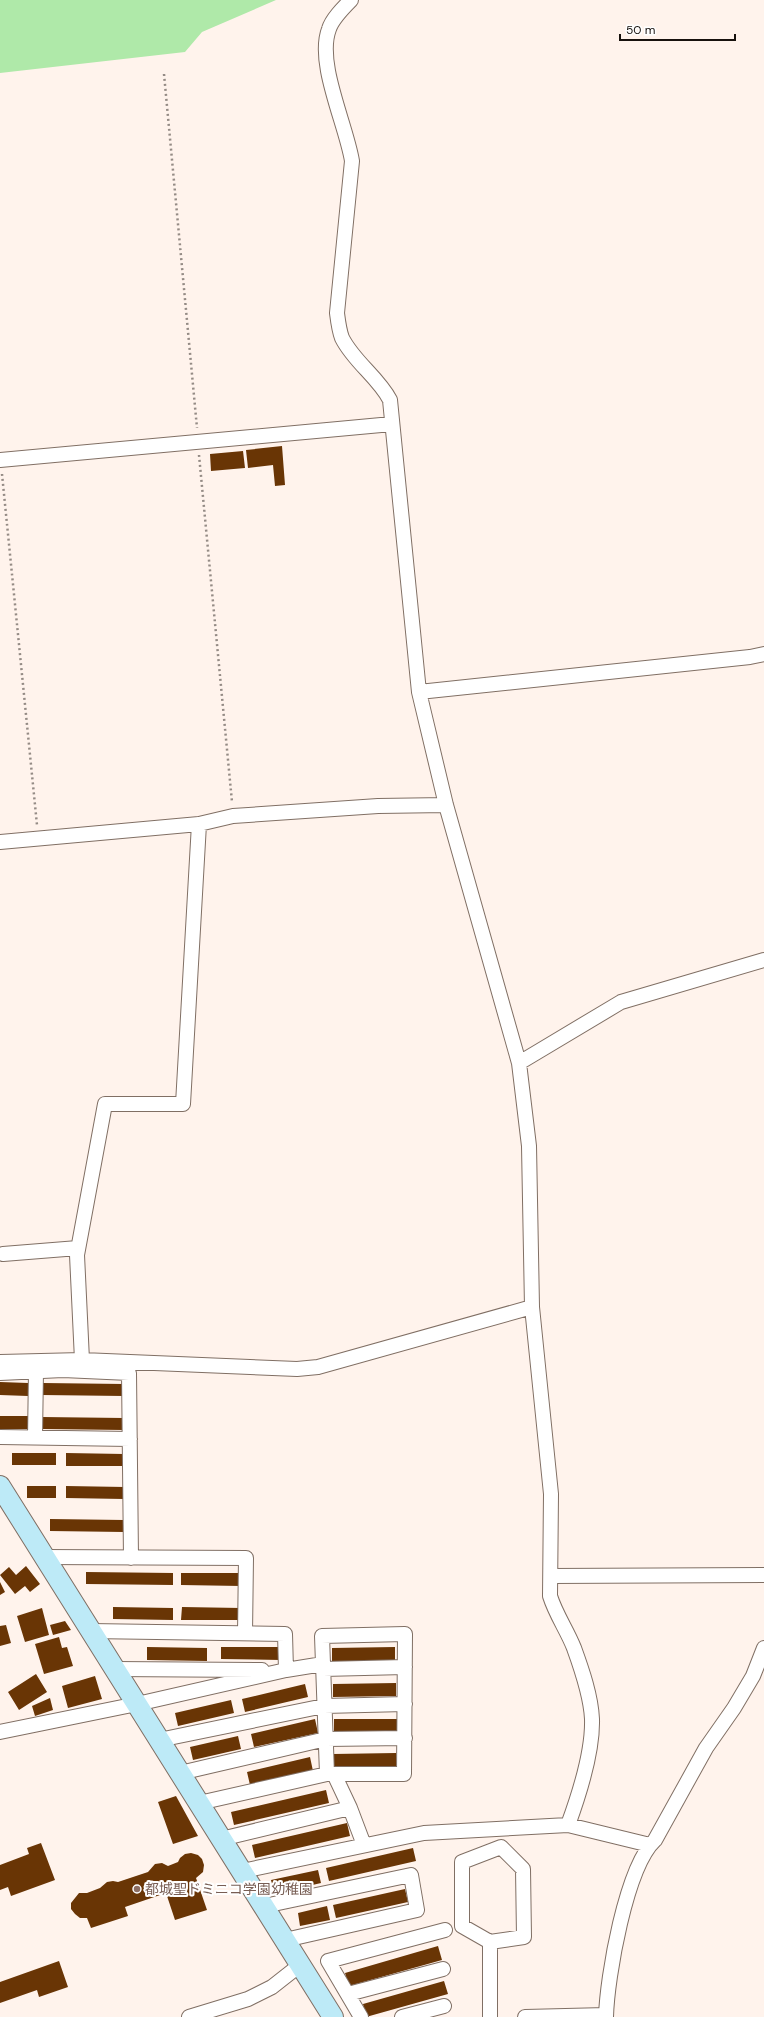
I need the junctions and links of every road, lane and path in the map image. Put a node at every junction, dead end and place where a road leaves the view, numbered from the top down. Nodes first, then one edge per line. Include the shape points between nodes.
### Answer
1 (351, 0) edge
2 (392, 424) junction
3 (0, 460) edge
4 (764, 654) edge
5 (419, 692) junction
6 (446, 805) junction
7 (199, 824) junction
8 (38, 838) junction
9 (0, 842) edge
10 (764, 960) edge
11 (519, 1063) junction
12 (78, 1248) junction
13 (3, 1254) dead end
14 (532, 1307) junction
15 (82, 1360) junction
16 (0, 1362) edge
17 (36, 1371) junction
18 (0, 1373) edge
19 (0, 1437) edge
20 (35, 1437) junction
21 (130, 1438) junction
22 (0, 1486) edge
23 (44, 1557) junction
24 (131, 1558) junction
25 (551, 1576) junction
26 (764, 1576) edge
27 (90, 1631) junction
28 (245, 1633) junction
29 (764, 1648) edge
30 (323, 1667) junction
31 (405, 1667) junction
32 (114, 1669) junction
33 (286, 1670) junction
34 (137, 1704) junction
35 (405, 1704) junction
36 (324, 1706) junction
37 (0, 1732) edge
38 (405, 1738) junction
39 (326, 1739) junction
40 (159, 1740) junction
41 (180, 1773) junction
42 (330, 1774) junction
43 (199, 1803) junction
44 (350, 1808) junction
45 (568, 1825) junction
46 (221, 1839) junction
47 (364, 1845) junction
48 (650, 1845) junction
49 (242, 1871) junction
50 (264, 1906) junction
51 (445, 1930) dead end
52 (285, 1940) junction
53 (490, 1942) junction
54 (300, 1965) junction
55 (443, 1969) dead end
56 (348, 1994) junction
57 (444, 2006) dead end
58 (606, 2016) edge
59 (189, 2017) edge
60 (333, 2017) edge
61 (362, 2017) edge
62 (402, 2017) edge
63 (490, 2017) edge
64 (525, 2017) edge

1 - 2 street via 329,29 325,50 328,73 352,161 337,313 342,337 390,400
2 - 3 street
2 - 5 street
3 - 8 path
4 - 5 street
5 - 6 street
6 - 7 street via 378,806 233,816
6 - 11 street
7 - 8 street
7 - 12 street via 183,1104 105,1104
8 - 9 street
10 - 11 street via 621,1002
11 - 14 street via 529,1146
12 - 13 street
12 - 15 street
14 - 15 street via 318,1367 297,1369
14 - 25 street via 551,1494
15 - 16 street
17 - 18 street
17 - 20 street
17 - 21 street via 129,1373
19 - 20 street
20 - 21 street
21 - 24 street
22 - 23 street
23 - 24 street
23 - 27 street
24 - 28 street via 246,1558
25 - 26 street
25 - 45 street via 550,1596 555,1612 574,1647 585,1681 592,1719 590,1747
27 - 28 street
27 - 32 street
28 - 33 street via 285,1634
29 - 48 street via 753,1676 706,1748
30 - 31 street
30 - 31 street via 322,1636 405,1634
30 - 33 street
30 - 36 street
31 - 35 street
32 - 33 street
32 - 34 street
33 - 34 street
34 - 37 street
34 - 40 street
35 - 36 street
35 - 38 street
36 - 39 street
36 - 40 street
38 - 39 street
38 - 42 street via 404,1774
39 - 41 street
39 - 42 street
40 - 41 street
41 - 43 street
42 - 43 street
42 - 44 street
43 - 46 street
44 - 46 street
44 - 47 street
45 - 47 street via 424,1833
45 - 48 street
46 - 49 street
47 - 49 street
48 - 58 street via 634,1876 621,1920
49 - 50 street
50 - 52 street
50 - 52 street via 411,1875 417,1910
51 - 56 street via 328,1961
52 - 54 street
53 - 53 street via 462,1926 462,1862 501,1847 523,1869 524,1937
53 - 63 street
54 - 59 street via 272,1987 248,1998
54 - 60 street
55 - 56 street
56 - 61 street
57 - 62 street
58 - 64 street

